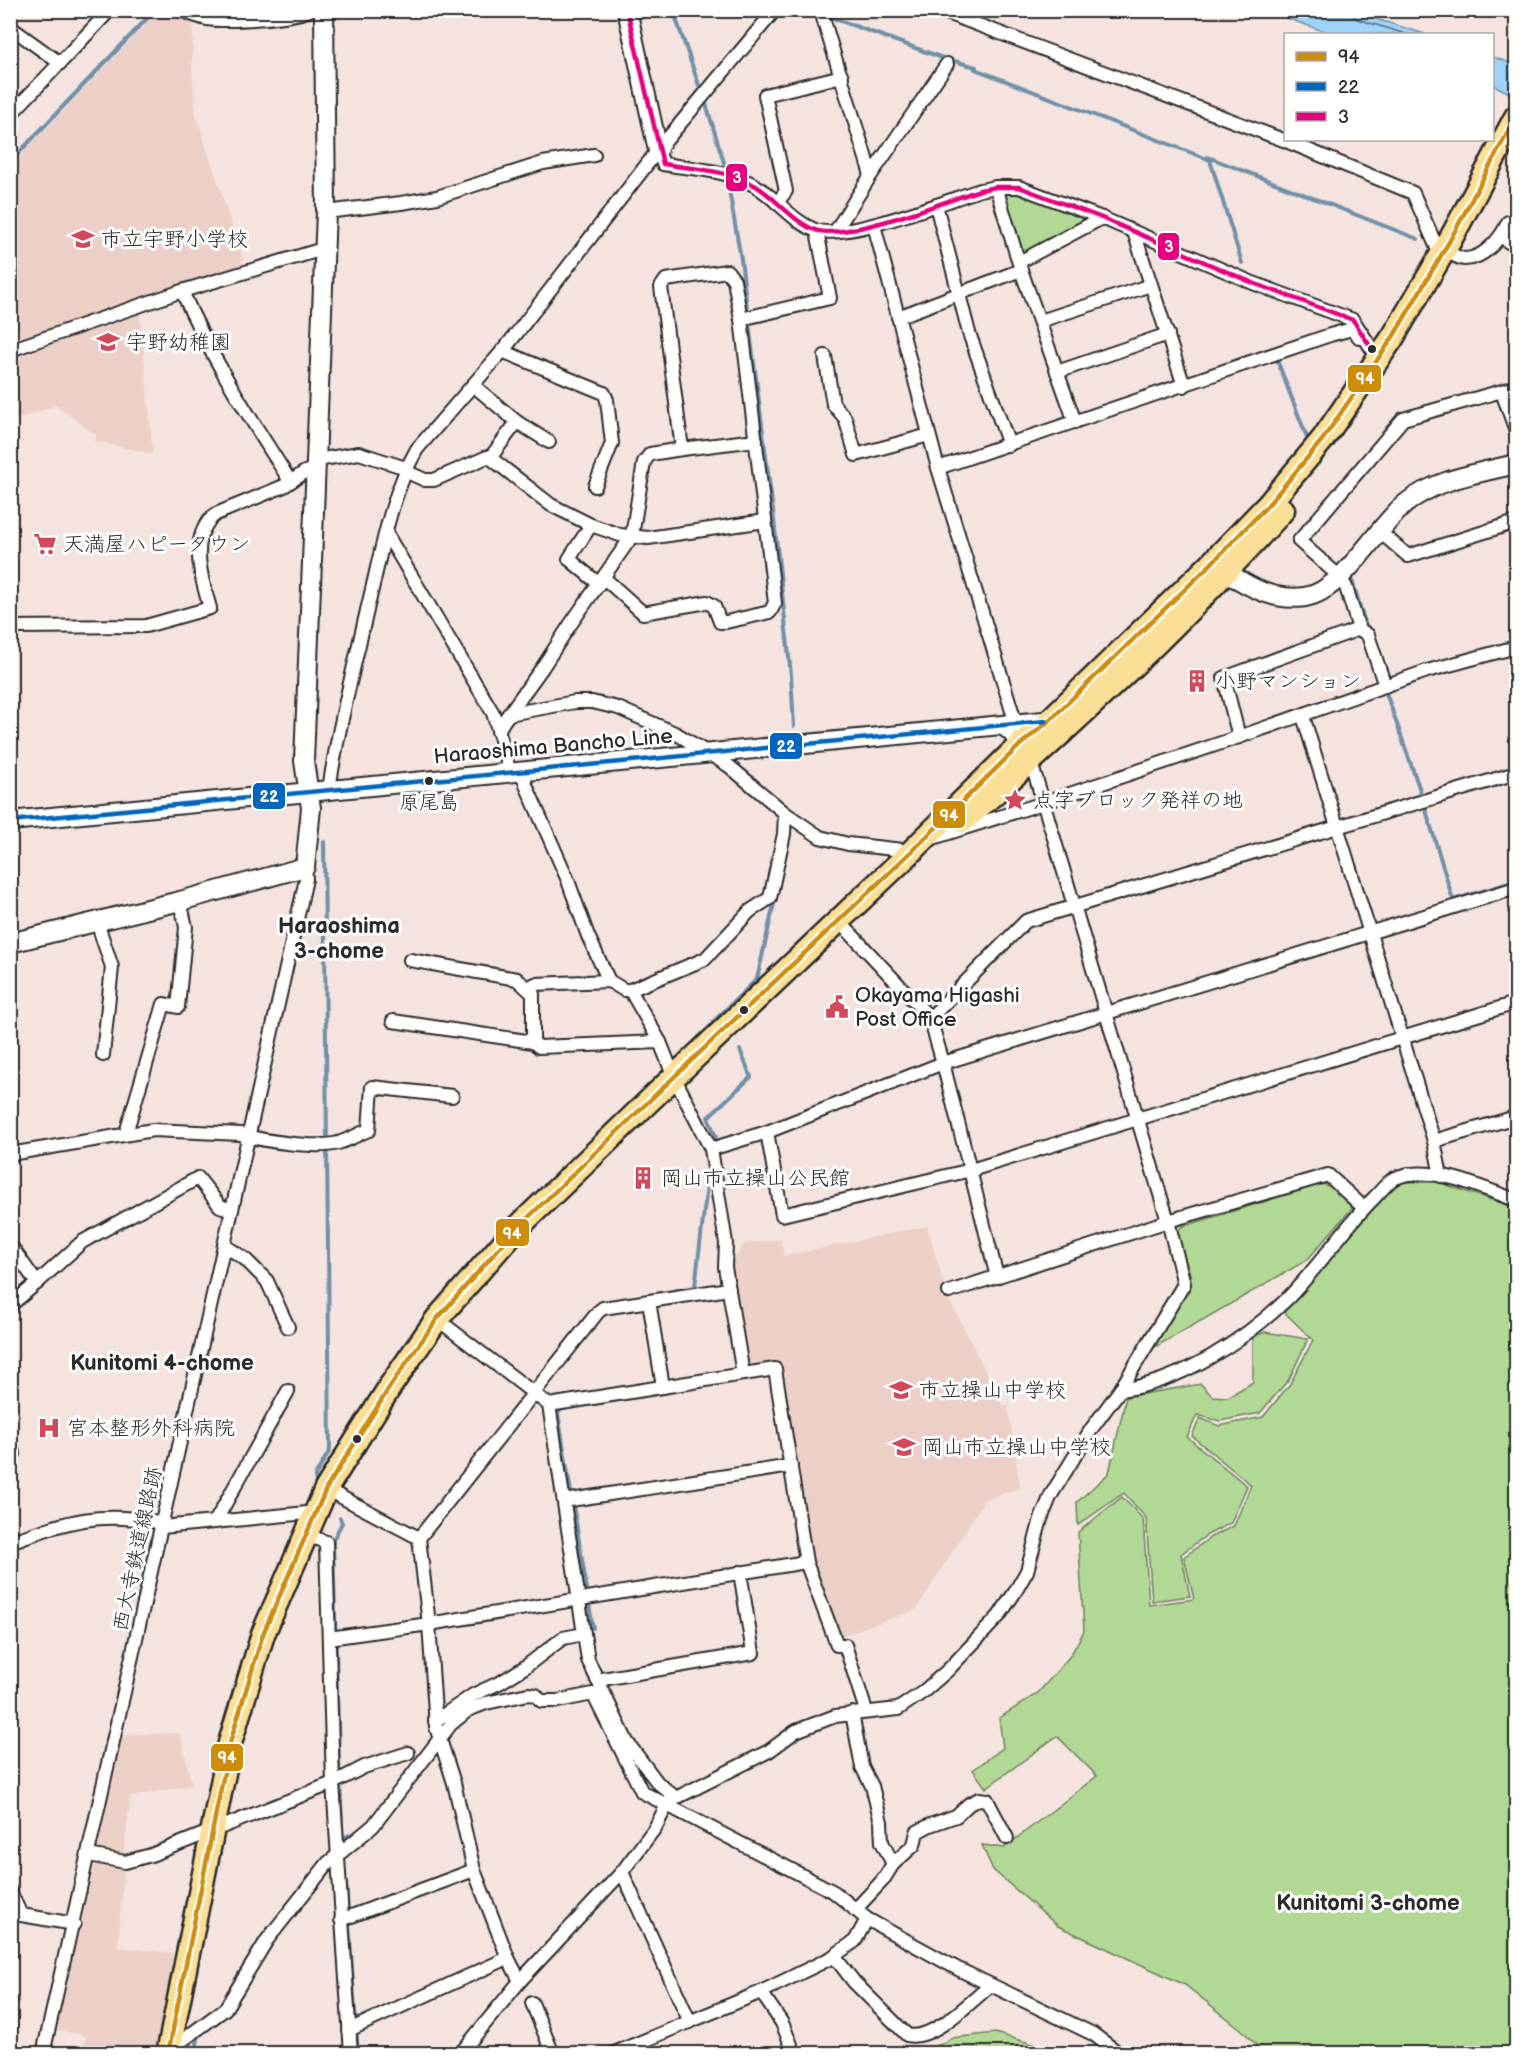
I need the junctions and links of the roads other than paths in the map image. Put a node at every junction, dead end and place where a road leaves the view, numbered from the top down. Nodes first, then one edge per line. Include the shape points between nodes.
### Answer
1 (110, 10) edge
2 (180, 10) edge
3 (310, 10) edge
4 (324, 10) edge
5 (627, 10) edge
6 (775, 10) edge
7 (939, 10) edge
8 (823, 18) dead end
9 (10, 27) edge
10 (60, 63) junction
11 (946, 64) dead end
12 (842, 76) junction
13 (10, 115) edge
14 (1516, 117) edge
15 (1516, 135) edge
16 (1284, 140) edge
17 (1286, 141) edge
18 (658, 150) junction
19 (594, 155) dead end
20 (871, 175) junction
21 (996, 187) junction
22 (777, 203) junction
23 (936, 205) junction
24 (326, 212) junction
25 (1102, 218) junction
26 (1516, 219) edge
27 (874, 225) junction
28 (1511, 229) edge
29 (836, 230) junction
30 (818, 231) junction
31 (1134, 232) junction
32 (1516, 246) edge
33 (1450, 248) junction
34 (323, 249) junction
35 (1020, 266) junction
36 (1151, 285) junction
37 (182, 291) junction
38 (959, 295) junction
39 (898, 316) junction
40 (741, 319) junction
41 (1040, 321) junction
42 (1168, 334) junction
43 (1372, 349) junction
44 (10, 350) edge
45 (502, 351) junction
46 (825, 356) dead end
47 (1058, 372) junction
48 (473, 385) junction
49 (1185, 386) junction
50 (1516, 387) edge
51 (1360, 388) junction
52 (1502, 392) junction
53 (517, 422) junction
54 (1075, 422) junction
55 (1516, 431) edge
56 (929, 435) junction
57 (756, 440) junction
58 (549, 442) dead end
59 (1009, 445) junction
60 (682, 449) junction
61 (490, 458) junction
62 (317, 464) junction
63 (1516, 464) edge
64 (938, 468) junction
65 (406, 469) junction
66 (290, 481) junction
67 (595, 486) dead end
68 (765, 521) junction
69 (1516, 522) edge
70 (591, 525) junction
71 (1379, 531) junction
72 (386, 533) junction
73 (632, 536) junction
74 (1223, 575) junction
75 (1340, 577) junction
76 (601, 581) junction
77 (10, 627) edge
78 (1359, 629) junction
79 (1516, 647) edge
80 (1385, 686) junction
81 (1095, 702) junction
82 (509, 714) junction
83 (1303, 716) junction
84 (1049, 721) junction
85 (498, 731) junction
86 (1239, 738) junction
87 (1016, 739) junction
88 (709, 754) junction
89 (515, 772) junction
90 (1516, 773) edge
91 (329, 790) junction
92 (309, 792) junction
93 (1042, 803) junction
94 (789, 815) junction
95 (10, 821) edge
96 (1336, 827) junction
97 (949, 833) junction
98 (917, 846) junction
99 (305, 867) junction
100 (1516, 888) edge
101 (180, 901) junction
102 (1074, 907) junction
103 (97, 922) junction
104 (843, 925) junction
105 (1369, 934) junction
106 (10, 943) edge
107 (410, 960) dead end
108 (609, 981) junction
109 (528, 988) junction
110 (630, 990) junction
111 (1516, 1003) edge
112 (1107, 1014) junction
113 (930, 1017) junction
114 (393, 1021) dead end
115 (1401, 1039) junction
116 (533, 1042) junction
117 (660, 1042) junction
118 (103, 1055) dead end
119 (943, 1063) junction
120 (677, 1082) junction
121 (452, 1096) dead end
122 (1516, 1117) edge
123 (1137, 1120) junction
124 (767, 1132) junction
125 (126, 1133) junction
126 (249, 1137) junction
127 (1434, 1141) junction
128 (711, 1149) junction
129 (10, 1154) edge
130 (971, 1170) junction
131 (1441, 1176) junction
132 (1516, 1200) edge
133 (1364, 1208) junction
134 (232, 1210) junction
135 (1168, 1221) junction
136 (10, 1245) edge
137 (224, 1245) junction
138 (998, 1277) junction
139 (37, 1283) junction
140 (729, 1289) junction
141 (949, 1292) dead end
142 (649, 1301) junction
143 (13, 1304) dead end
144 (442, 1322) junction
145 (288, 1327) dead end
146 (743, 1374) junction
147 (663, 1387) junction
148 (1120, 1390) junction
149 (288, 1391) dead end
150 (534, 1393) junction
151 (549, 1405) junction
152 (791, 1466) junction
153 (332, 1492) junction
154 (569, 1500) junction
155 (215, 1522) junction
156 (162, 1525) junction
157 (312, 1530) junction
158 (419, 1538) junction
159 (10, 1542) edge
160 (806, 1562) junction
161 (740, 1572) junction
162 (579, 1599) junction
163 (429, 1624) junction
164 (584, 1634) junction
165 (334, 1638) junction
166 (597, 1680) junction
167 (866, 1711) junction
168 (852, 1713) junction
169 (437, 1730) junction
170 (408, 1753) dead end
171 (337, 1780) junction
172 (671, 1802) junction
173 (218, 1828) junction
174 (1007, 1838) dead end
175 (342, 1852) junction
176 (89, 1855) junction
177 (893, 1864) junction
178 (474, 1870) junction
179 (622, 1872) junction
180 (10, 1891) edge
181 (855, 1910) junction
182 (16, 1914) edge
183 (346, 1918) junction
184 (867, 1920) junction
185 (74, 1924) junction
186 (834, 1956) junction
187 (508, 1958) junction
188 (520, 1981) junction
189 (991, 1985) junction
190 (761, 1992) junction
191 (532, 2003) dead end
192 (690, 2022) junction
193 (354, 2028) junction
194 (792, 2047) dead end
195 (176, 2048) edge
196 (44, 2054) edge
197 (351, 2054) edge
198 (460, 2054) edge
199 (553, 2054) edge
200 (612, 2054) edge
201 (1120, 2054) edge

1 - 10 street
2 - 3 street via 220,19 296,15
4 - 24 street
5 - 18 street
6 - 18 street
7 - 16 street
8 - 12 street
9 - 10 street
10 - 13 street
11 - 20 street
12 - 20 street
12 - 22 street via 765,95 786,191
14 - 33 highway
15 - 33 highway
17 - 33 street via 1413,194 1437,248
18 - 22 street via 663,164 729,175 756,186
18 - 45 street
19 - 24 street via 543,163 437,197
20 - 29 street
21 - 23 street
21 - 25 street via 1019,187
21 - 35 street
22 - 30 street
23 - 27 street
23 - 38 street
24 - 34 street
25 - 31 street
25 - 35 street
26 - 28 street via 1508,222
27 - 29 street
27 - 39 street
28 - 32 street via 1507,242
28 - 33 street via 1479,255 1467,259
29 - 30 street
30 - 40 street via 830,298
31 - 36 street
31 - 43 street via 1353,320
33 - 51 highway
33 - 74 highway via 1400,345 1347,427 1263,534
34 - 37 street
34 - 62 street
35 - 38 street
35 - 41 street
36 - 41 street
36 - 42 street
37 - 44 street
37 - 66 street via 224,377
38 - 39 street
38 - 59 street
39 - 56 street
40 - 57 street
40 - 60 street via 734,280 727,272 666,280 661,287
41 - 47 street
42 - 47 street
42 - 49 street
43 - 49 street via 1352,329
43 - 51 street via 1360,376
45 - 48 street
45 - 67 street via 604,393 612,443
46 - 56 street via 833,404 845,418 856,455
47 - 54 street
48 - 53 street
48 - 65 street via 417,449
49 - 54 street
50 - 52 street
51 - 84 highway via 1268,505
52 - 55 street
52 - 75 street via 1403,419 1299,541
53 - 58 street
53 - 61 street
54 - 59 street
56 - 64 street
57 - 60 street
57 - 68 street
59 - 64 street
60 - 73 street via 650,454 644,462
61 - 65 street via 434,480 425,480
61 - 70 street via 551,505
62 - 65 street via 358,453
62 - 66 street
62 - 92 street via 304,761
63 - 71 street via 1428,489 1405,504
64 - 87 street
65 - 72 street
66 - 77 street via 209,519 199,550 210,608 146,626
68 - 73 street via 648,538
68 - 76 street via 775,603 770,612 726,622 720,621 714,606 707,602 642,613
69 - 71 street via 1408,556
70 - 73 street
70 - 76 street via 569,559
71 - 75 street
72 - 85 street via 494,713
72 - 91 street
73 - 76 street
74 - 75 street via 1236,577 1281,599 1307,597 1328,588
74 - 81 highway
75 - 78 street
76 - 82 street
78 - 80 street via 1368,635
78 - 86 street via 1224,678
79 - 80 street
80 - 83 street
81 - 84 street via 1069,717
81 - 87 highway
82 - 85 street
82 - 88 street via 575,702 605,704 677,734
83 - 86 street
83 - 96 street
84 - 87 highway
85 - 89 street
86 - 93 street
87 - 88 street, Haraoshima Bancho Line
87 - 93 street
87 - 97 highway
87 - 98 highway
88 - 89 street, Haraoshima Bancho Line
88 - 94 street
89 - 91 street, Haraoshima Bancho Line
89 - 108 street via 526,785
90 - 96 street
91 - 92 street, Haraoshima Bancho Line
92 - 95 street, Haraoshima Bancho Line
92 - 99 street
93 - 97 street
93 - 102 street
94 - 98 street via 820,837 848,844
94 - 110 street via 770,898 750,911 705,959
96 - 102 street
96 - 105 street
97 - 98 street
97 - 104 highway
98 - 104 highway
99 - 101 street
99 - 126 street, 西大寺鉄道線路跡 via 306,879
100 - 105 street
101 - 103 street
101 - 125 street via 186,927 178,1007 164,1004
102 - 112 street
102 - 113 street via 1026,921
103 - 106 street
103 - 118 street via 112,967
104 - 113 street
104 - 120 highway
105 - 112 street
105 - 115 street
107 - 109 street via 517,979
108 - 109 street via 535,984
108 - 110 street
109 - 116 street via 533,994
110 - 117 street
111 - 115 street
112 - 119 street
112 - 123 street
113 - 119 street
114 - 116 street
115 - 123 street
115 - 127 street
116 - 117 street via 539,1047
117 - 120 street
119 - 124 street
119 - 130 street
120 - 128 street
120 - 144 highway via 514,1231
121 - 126 street via 372,1087 369,1130 327,1144
122 - 127 street
123 - 130 street
123 - 135 street
124 - 128 street
124 - 130 street via 782,1215
125 - 126 street via 153,1130
125 - 129 street
126 - 134 street, 西大寺鉄道線路跡
127 - 131 street
128 - 140 street
130 - 138 street
131 - 132 street
131 - 133 street via 1411,1174 1392,1180
133 - 135 street via 1328,1175
133 - 148 street via 1287,1300 1253,1328 1185,1371
134 - 137 street, 西大寺鉄道線路跡
134 - 139 street via 220,1206 198,1178 82,1242
135 - 138 street
135 - 148 street via 1184,1284
136 - 139 street
137 - 145 street via 267,1281
137 - 156 street, 西大寺鉄道線路跡
138 - 141 street
139 - 143 street
140 - 142 street
140 - 146 street
142 - 147 street
142 - 150 street via 598,1312
144 - 150 street
144 - 153 highway via 391,1385
146 - 147 street
146 - 152 street via 775,1369
147 - 151 street
148 - 167 street via 1051,1495 1027,1571 999,1616 922,1692 898,1708
149 - 155 street
150 - 151 street
150 - 158 street
151 - 154 street
152 - 154 street
152 - 160 street
153 - 157 highway
153 - 158 street
154 - 162 street
155 - 156 street
155 - 157 street via 307,1513
156 - 159 street via 126,1517 92,1518
156 - 176 street, 西大寺鉄道線路跡
157 - 165 street via 326,1542
157 - 173 highway via 263,1634 230,1743
158 - 163 street
160 - 161 street
160 - 167 street via 837,1645 845,1645
161 - 162 street
161 - 166 street via 753,1653
162 - 163 street
162 - 164 street
163 - 165 street
163 - 169 street
164 - 166 street via 588,1660
164 - 169 street via 563,1638 525,1667 473,1695
165 - 171 street
166 - 172 street via 627,1742
167 - 168 street
168 - 172 street via 796,1731 769,1751
168 - 177 street via 862,1767 872,1785 881,1822 882,1842
169 - 172 street via 486,1702 528,1694 541,1701 593,1694 642,1792
169 - 175 street via 373,1826
169 - 178 street
170 - 171 street
171 - 173 street
171 - 175 street
172 - 179 street
172 - 181 street via 834,1892
173 - 176 street via 151,1856 126,1862
173 - 195 highway
174 - 177 street via 987,1800 979,1799 956,1816 917,1832 914,1845
175 - 183 street
175 - 195 street via 328,1863 267,1940 225,2009
176 - 185 street, 西大寺鉄道線路跡
177 - 181 street
178 - 183 street
178 - 187 street
179 - 188 street
179 - 192 street
180 - 182 street
181 - 184 street
182 - 185 street
183 - 193 street
184 - 186 street via 855,1941
184 - 189 street
185 - 196 street, 西大寺鉄道線路跡
186 - 189 street via 854,1982 907,2035 915,2037 932,2032
186 - 190 street
187 - 188 street
187 - 193 street
188 - 198 street
189 - 201 street via 1093,2034
190 - 192 street
190 - 194 street via 782,2023
191 - 199 street
192 - 200 street
193 - 197 street

